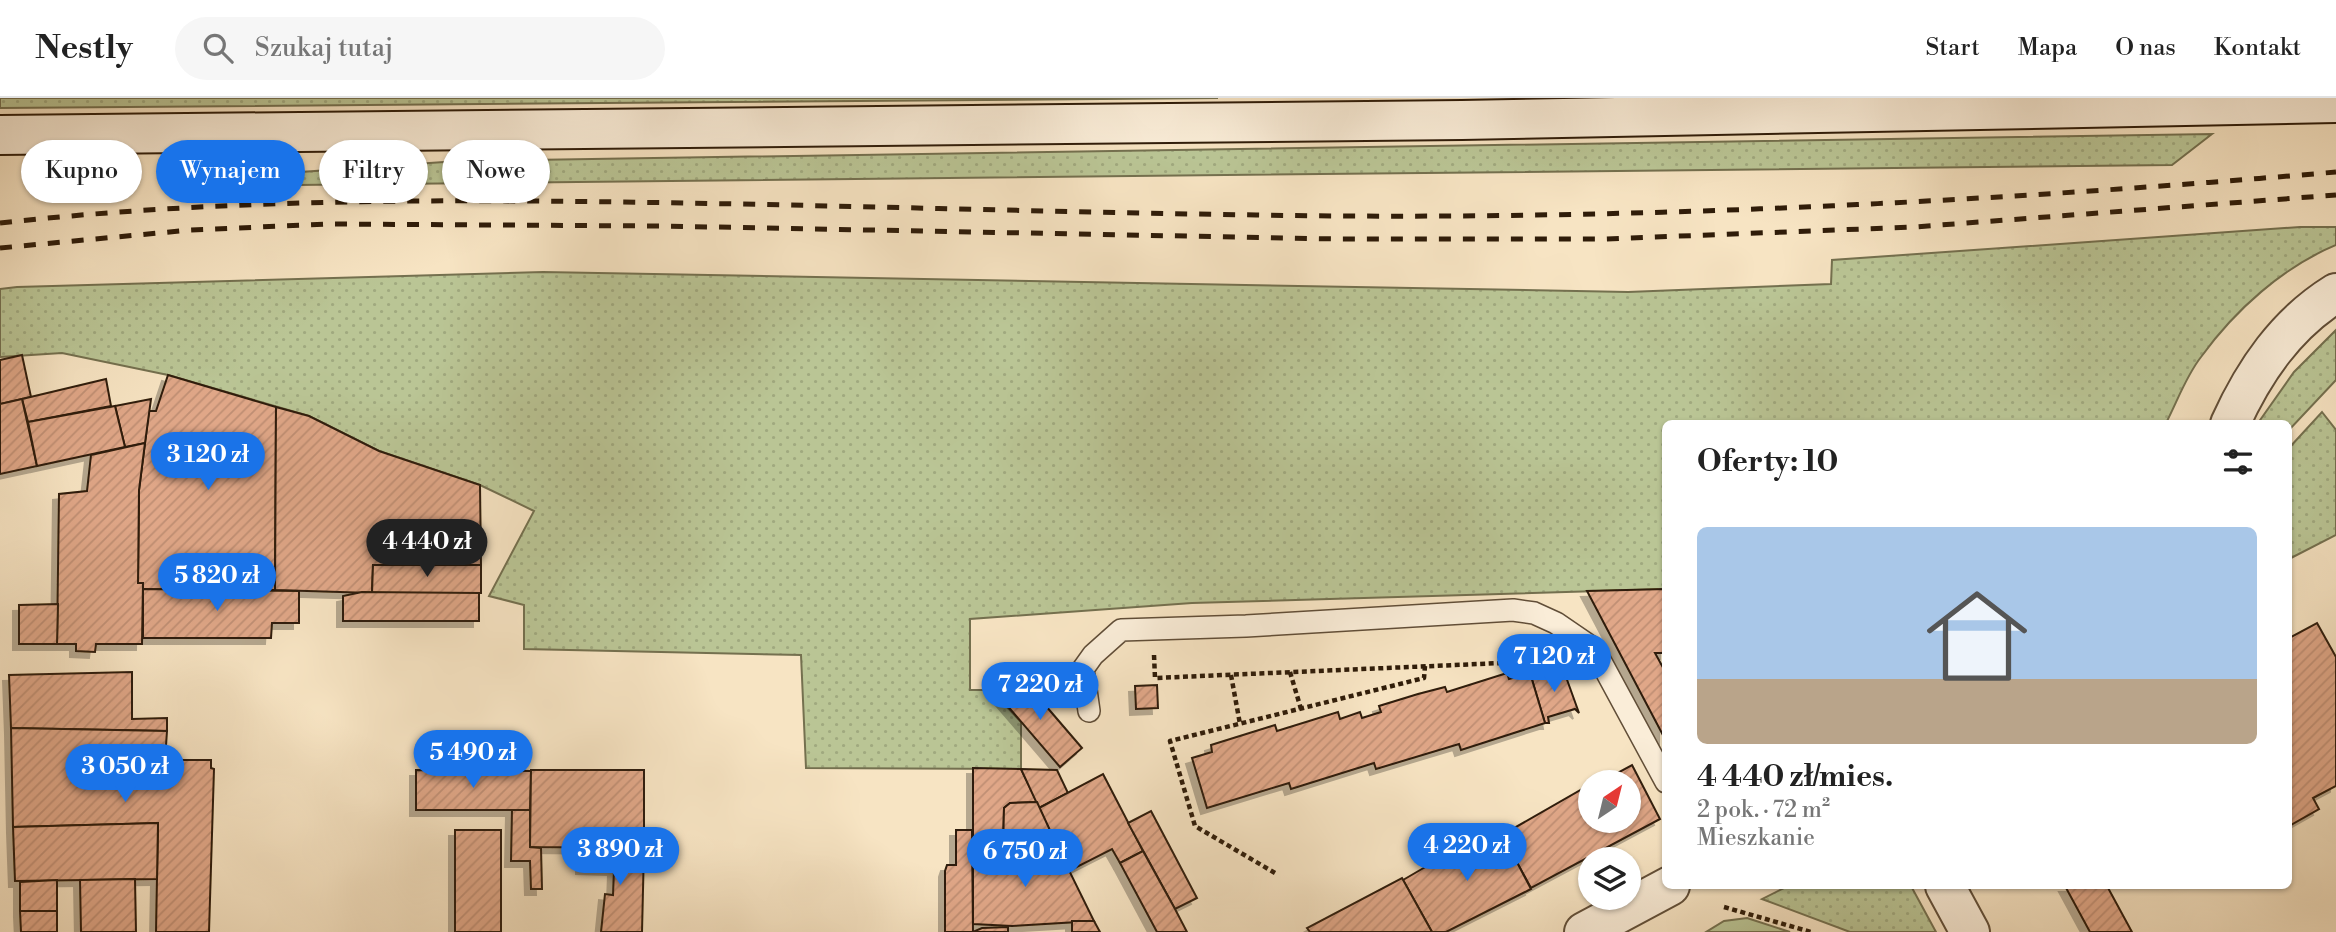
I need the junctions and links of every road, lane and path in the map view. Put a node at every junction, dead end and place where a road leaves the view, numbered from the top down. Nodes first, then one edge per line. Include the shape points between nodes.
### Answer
1 (2336, 103) edge
2 (1912, 105) edge
3 (0, 135) edge
4 (2336, 293) edge
5 (2232, 420) edge
6 (1152, 627) junction
7 (1562, 656) dead end
8 (1425, 666) junction
9 (1290, 672) junction
10 (1231, 675) junction
11 (1301, 709) junction
12 (1089, 711) dead end
13 (1240, 724) junction
14 (1662, 775) edge
15 (1275, 873) dead end
16 (1664, 889) edge
17 (1947, 889) edge
18 (1724, 907) dead end
19 (1584, 932) edge
20 (1811, 932) edge
21 (1970, 932) edge

1 - 2 main road
2 - 3 main road via 1406,121
4 - 5 main road via 2309,311 2271,352
6 - 10 path via 1155,678
6 - 12 lane via 1121,630 1093,654 1083,669
6 - 14 lane via 1513,610 1534,613 1594,649
7 - 8 path
8 - 9 path
8 - 11 path via 1424,678
9 - 10 path
9 - 11 path
10 - 13 path
11 - 13 path
13 - 15 path via 1170,741 1195,826
16 - 19 main road
17 - 21 main road
18 - 20 path

